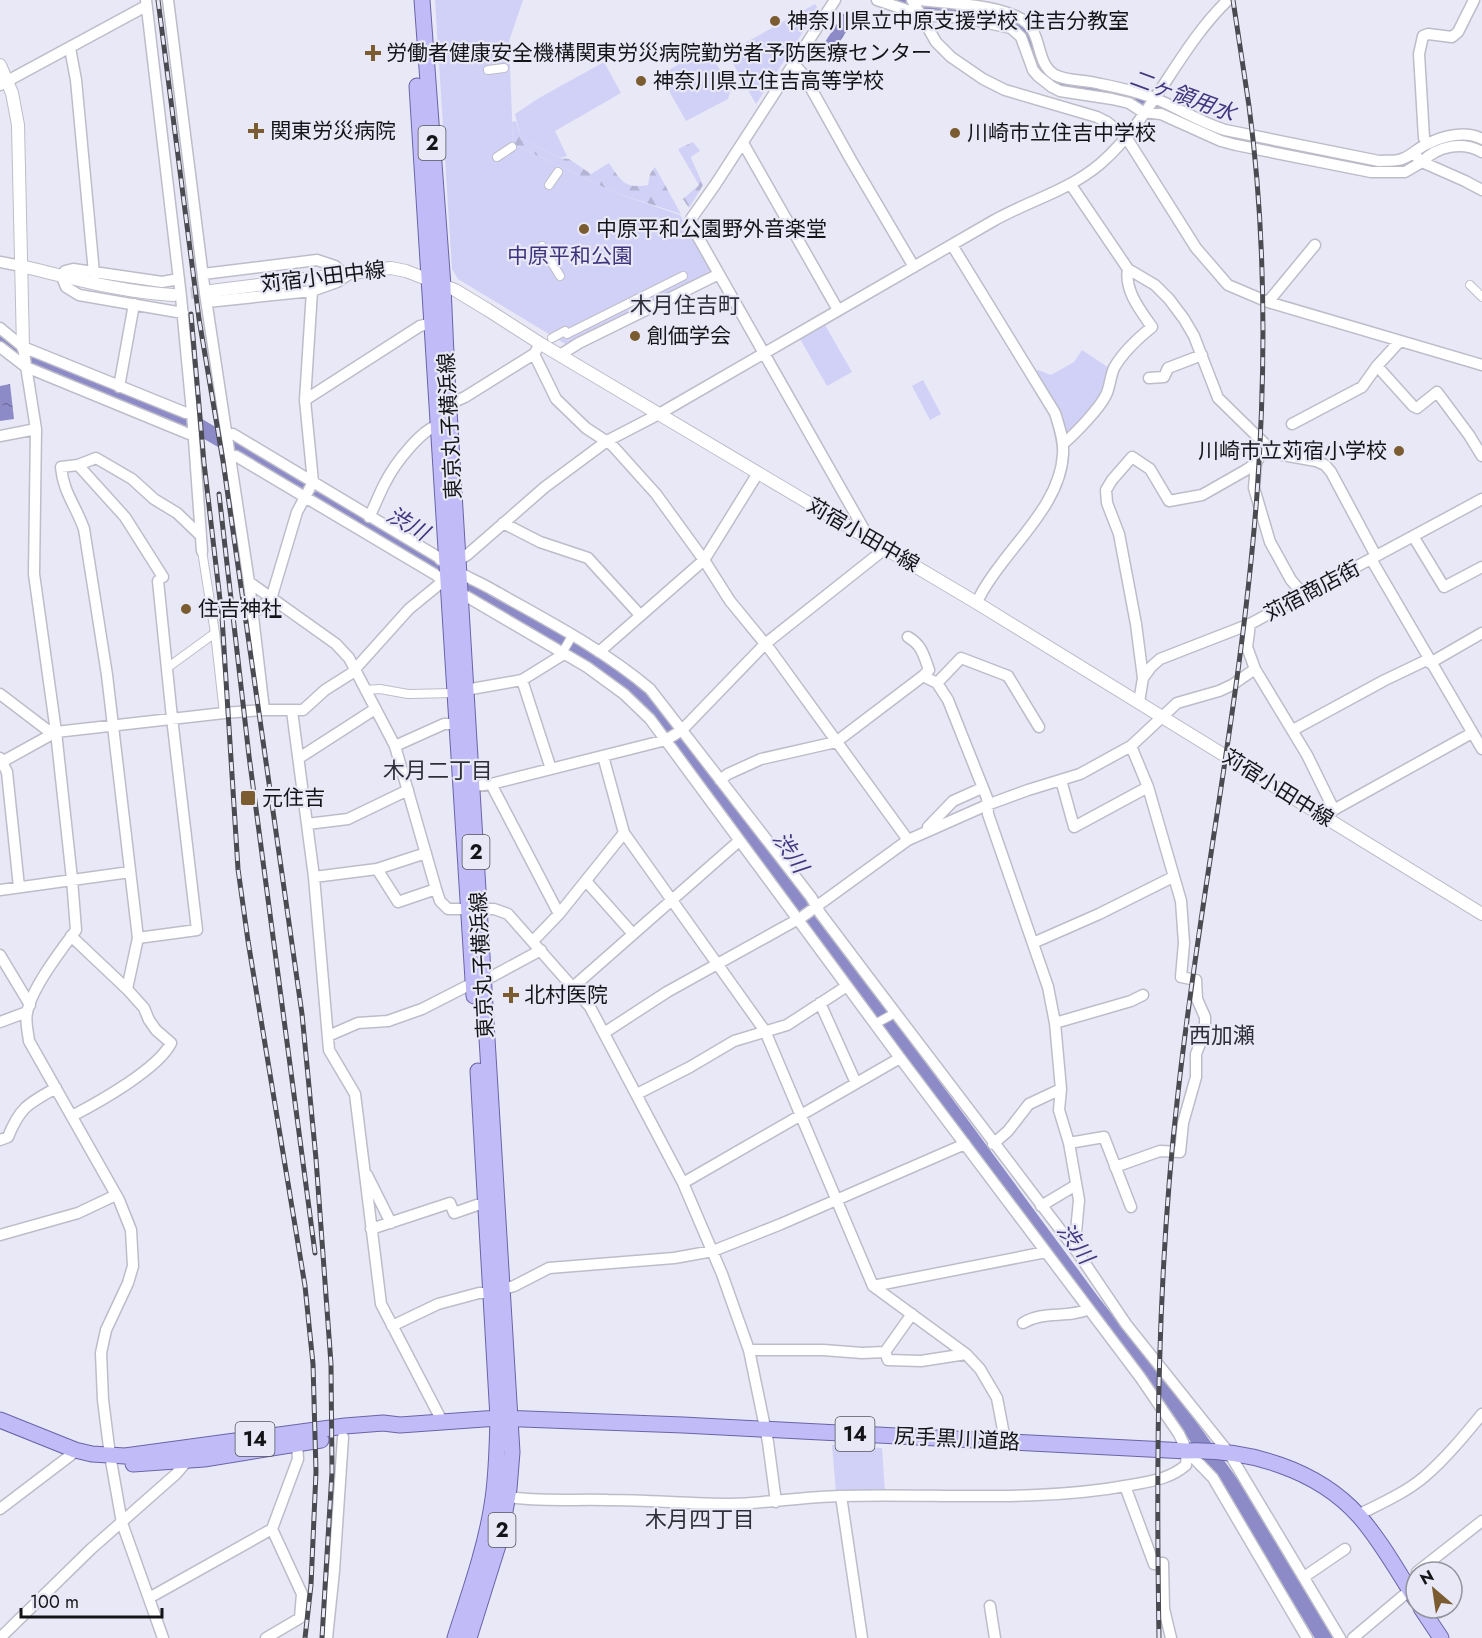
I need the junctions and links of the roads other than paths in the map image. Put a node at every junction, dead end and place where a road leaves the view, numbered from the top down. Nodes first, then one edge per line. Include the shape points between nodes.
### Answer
1 (132, 0) edge
2 (168, 0) edge
3 (412, 0) edge
4 (422, 0) edge
5 (835, 0) edge
6 (877, 0) edge
7 (912, 0) edge
8 (921, 0) edge
9 (1228, 0) edge
10 (1474, 0) edge
11 (934, 1) edge
12 (143, 5) edge
13 (922, 15) junction
14 (70, 48) junction
15 (793, 63) junction
16 (0, 65) edge
17 (504, 68) dead end
18 (488, 70) dead end
19 (4, 83) edge
20 (1153, 98) junction
21 (1143, 112) junction
22 (1126, 137) junction
23 (1482, 139) edge
24 (743, 143) junction
25 (1427, 143) junction
26 (512, 147) dead end
27 (1413, 152) junction
28 (1482, 152) edge
29 (497, 157) dead end
30 (1422, 162) junction
31 (558, 172) dead end
32 (549, 185) dead end
33 (1071, 185) junction
34 (1482, 190) edge
35 (952, 245) junction
36 (1315, 245) dead end
37 (542, 246) dead end
38 (0, 262) edge
39 (21, 266) junction
40 (914, 267) junction
41 (1128, 268) junction
42 (347, 272) junction
43 (94, 273) junction
44 (203, 274) junction
45 (719, 274) junction
46 (560, 276) dead end
47 (683, 276) dead end
48 (62, 277) junction
49 (179, 279) junction
50 (436, 283) junction
51 (1470, 285) dead end
52 (312, 291) junction
53 (173, 295) tunnel mouth
54 (209, 297) junction
55 (1482, 297) edge
56 (1268, 302) junction
57 (134, 304) junction
58 (838, 310) junction
59 (183, 313) junction
60 (438, 322) junction
61 (0, 328) edge
62 (1400, 341) junction
63 (542, 345) junction
64 (0, 347) edge
65 (23, 347) junction
66 (765, 353) junction
67 (560, 355) junction
68 (1202, 356) junction
69 (1482, 365) edge
70 (1377, 366) junction
71 (26, 367) junction
72 (1149, 378) dead end
73 (119, 387) junction
74 (305, 400) junction
75 (449, 404) junction
76 (192, 412) junction
77 (659, 414) junction
78 (444, 424) junction
79 (1292, 424) dead end
80 (36, 429) junction
81 (194, 433) junction
82 (227, 434) junction
83 (0, 436) edge
84 (607, 441) junction
85 (1063, 444) junction
86 (1266, 445) junction
87 (231, 456) junction
88 (1482, 456) edge
89 (1256, 463) junction
90 (78, 465) junction
91 (758, 473) junction
92 (313, 482) junction
93 (304, 497) junction
94 (1482, 499) edge
95 (369, 518) junction
96 (503, 523) junction
97 (200, 536) junction
98 (1413, 536) junction
99 (870, 540) junction
100 (886, 548) junction
101 (202, 551) joint
102 (1373, 557) junction
103 (704, 560) junction
104 (1482, 567) edge
105 (451, 573) junction
106 (249, 582) junction
107 (461, 593) junction
108 (1304, 595) junction
109 (270, 598) junction
110 (977, 603) junction
111 (253, 614) junction
112 (640, 615) junction
113 (1250, 624) junction
114 (215, 633) junction
115 (1482, 633) edge
116 (572, 636) junction
117 (909, 637) dead end
118 (765, 644) junction
119 (599, 652) junction
120 (563, 654) junction
121 (1429, 661) junction
122 (167, 668) junction
123 (1255, 669) junction
124 (355, 671) junction
125 (923, 676) junction
126 (1143, 678) junction
127 (522, 680) junction
128 (938, 683) junction
129 (365, 690) junction
130 (460, 691) junction
131 (0, 694) edge
132 (1139, 702) junction
133 (375, 709) junction
134 (264, 710) junction
135 (292, 711) junction
136 (224, 713) junction
137 (1161, 717) junction
138 (172, 718) junction
139 (462, 724) junction
140 (113, 725) junction
141 (1038, 728) dead end
142 (682, 730) junction
143 (1293, 730) junction
144 (56, 732) junction
145 (1472, 733) junction
146 (666, 740) junction
147 (836, 742) junction
148 (395, 746) junction
149 (1131, 746) junction
150 (1482, 749) edge
151 (603, 756) junction
152 (299, 758) junction
153 (1, 761) edge
154 (551, 769) junction
155 (720, 780) junction
156 (1061, 780) junction
157 (491, 784) junction
158 (466, 787) junction
159 (1148, 787) junction
160 (982, 788) junction
161 (408, 790) junction
162 (987, 805) junction
163 (1329, 813) junction
164 (307, 824) junction
165 (928, 831) junction
166 (624, 833) junction
167 (740, 840) junction
168 (908, 840) junction
169 (426, 852) junction
170 (377, 868) junction
171 (130, 872) junction
172 (314, 877) junction
173 (1173, 877) junction
174 (72, 879) junction
175 (586, 881) junction
176 (19, 887) junction
177 (436, 889) junction
178 (0, 890) edge
179 (671, 899) junction
180 (815, 908) junction
181 (474, 910) junction
182 (560, 914) junction
183 (1482, 914) edge
184 (800, 919) junction
185 (633, 934) junction
186 (71, 936) junction
187 (138, 938) junction
188 (1033, 943) junction
189 (537, 945) junction
190 (0, 955) edge
191 (716, 965) junction
192 (478, 981) junction
193 (848, 986) junction
194 (573, 987) junction
195 (127, 989) junction
196 (1143, 995) dead end
197 (820, 1003) junction
198 (28, 1008) junction
199 (894, 1014) junction
200 (0, 1022) edge
201 (878, 1023) junction
202 (1055, 1023) junction
203 (765, 1031) junction
204 (604, 1033) junction
205 (328, 1035) junction
206 (900, 1058) junction
207 (856, 1083) junction
208 (56, 1088) junction
209 (1061, 1089) junction
210 (637, 1094) junction
211 (800, 1115) junction
212 (72, 1116) junction
213 (0, 1140) edge
214 (1069, 1143) junction
215 (965, 1144) junction
216 (993, 1144) junction
217 (362, 1166) junction
218 (1115, 1167) junction
219 (683, 1183) junction
220 (1076, 1185) junction
221 (116, 1195) junction
222 (835, 1200) junction
223 (486, 1204) junction
224 (1041, 1206) junction
225 (1131, 1207) dead end
226 (391, 1223) junction
227 (371, 1229) junction
228 (0, 1235) edge
229 (712, 1251) junction
230 (1046, 1252) junction
231 (1078, 1253) junction
232 (873, 1286) junction
233 (497, 1291) junction
234 (1089, 1309) junction
235 (912, 1314) junction
236 (1023, 1323) dead end
237 (392, 1326) junction
238 (749, 1350) junction
239 (885, 1352) junction
240 (966, 1354) junction
241 (1482, 1414) edge
242 (504, 1418) junction
243 (0, 1420) edge
244 (442, 1421) junction
245 (400, 1425) junction
246 (0, 1426) edge
247 (765, 1429) junction
248 (343, 1437) junction
249 (1005, 1440) junction
250 (297, 1443) junction
251 (1194, 1451) junction
252 (1225, 1452) junction
253 (71, 1455) junction
254 (111, 1459) junction
255 (187, 1461) junction
256 (1125, 1486) junction
257 (841, 1496) junction
258 (508, 1497) junction
259 (776, 1502) junction
260 (0, 1509) edge
261 (1358, 1515) junction
262 (122, 1521) junction
263 (1482, 1521) edge
264 (272, 1529) junction
265 (1345, 1549) dead end
266 (1434, 1560) edge
267 (1404, 1573) edge
268 (1304, 1577) junction
269 (1404, 1590) edge
270 (149, 1598) junction
271 (990, 1605) dead end
272 (1429, 1620) edge
273 (0, 1638) edge
274 (163, 1638) edge
275 (266, 1638) edge
276 (327, 1638) edge
277 (455, 1638) edge
278 (468, 1638) edge
279 (862, 1638) edge
280 (995, 1638) edge
281 (1171, 1638) edge
282 (1307, 1638) edge
283 (1340, 1638) edge
284 (1353, 1638) edge
285 (1441, 1638) edge

1 - 12 street
2 - 44 street
3 - 50 main road, 2
4 - 50 main road, 東京丸子横浜線 / 2
5 - 15 street
6 - 13 street
7 - 13 street
8 - 11 street
9 - 20 street
10 - 25 street via 1452,37 1423,36 1419,54
11 - 20 street via 1000,10 1021,18 1031,27 1043,62 1054,74
12 - 14 street
12 - 49 street
13 - 21 street via 964,18 1011,28 1021,37 1033,70 1052,87 1129,103
13 - 22 street via 936,42 984,79 1005,90 1096,117
14 - 19 street
14 - 43 street
15 - 24 street
15 - 40 street
16 - 19 street
17 - 18 street
19 - 39 street via 15,104 18,125
20 - 21 street
20 - 27 street via 1225,130 1365,159 1396,161
21 - 22 street
21 - 30 street via 1161,114 1229,143 1356,170 1405,172
22 - 33 street via 1100,164
22 - 56 street via 1211,268 1228,285
23 - 25 street via 1460,135
24 - 45 street via 691,219 702,253
24 - 58 street
25 - 27 street
26 - 29 street
27 - 30 street
28 - 30 street via 1472,146 1451,147 1429,155
30 - 34 street
31 - 32 street
33 - 35 street
33 - 41 street
35 - 40 street
35 - 85 street via 1055,413
36 - 56 street
37 - 46 street
38 - 39 street
39 - 48 street
39 - 65 street
40 - 58 street
41 - 68 street via 1169,299
41 - 85 street via 1131,293 1152,327 1123,355 1106,396
42 - 44 street via 317,260
42 - 50 street, 苅宿小田中線 via 391,268
42 - 52 street via 337,282
42 - 54 street, 苅宿小田中線
43 - 48 street via 74,269 65,271
43 - 49 street via 162,282
44 - 54 street
45 - 66 street
45 - 67 street
47 - 63 street
48 - 53 street via 140,293
48 - 57 street via 66,287 79,295
49 - 59 street
50 - 60 main road, 東京丸子横浜線 / 2
50 - 63 street, 苅宿小田中線
51 - 55 street
52 - 54 street
52 - 74 street
54 - 82 street
56 - 62 street
57 - 59 street
57 - 73 street
58 - 66 street
59 - 76 street
60 - 74 street via 420,326
60 - 75 main road, 東京丸子横浜線 / 2
60 - 78 main road, 東京丸子横浜線 / 2
61 - 65 street
62 - 69 street
62 - 70 street
63 - 67 street, 苅宿小田中線
63 - 75 street
63 - 84 street via 556,399 586,428
64 - 71 street
65 - 71 street
65 - 73 street
66 - 77 street
66 - 99 street
67 - 77 street, 苅宿小田中線
68 - 72 street via 1168,368 1164,377
68 - 86 street via 1218,398
70 - 79 street via 1362,387
70 - 88 street via 1417,408 1437,392
71 - 80 street
71 - 81 street
73 - 76 street
74 - 92 street
75 - 78 main road, 東京丸子横浜線 / 2
76 - 81 street
77 - 84 street
77 - 91 street, 苅宿小田中線
78 - 95 street via 426,430 398,463
78 - 105 main road, 東京丸子横浜線 / 2
80 - 83 street
80 - 144 street via 34,574
81 - 97 street
82 - 87 street
82 - 92 street
84 - 96 street
84 - 103 street via 657,494
85 - 110 street via 1061,470 1053,489
86 - 89 street
86 - 102 street via 1283,454 1325,465
87 - 93 street
87 - 106 street
89 - 108 street via 1254,488 1268,535 1291,580
89 - 126 street via 1202,495 1168,501 1150,469 1132,457 1106,490 1129,584
90 - 97 street via 96,458 132,478
90 - 122 street via 125,518 161,579
90 - 140 street via 61,467 63,485 84,529
91 - 99 street, 苅宿小田中線
91 - 103 street
92 - 93 street
92 - 95 street
93 - 105 street via 436,576
93 - 109 street
94 - 98 street, 苅宿商店街
95 - 105 street via 438,557
96 - 105 street
96 - 112 street via 540,542 588,558
97 - 101 street
98 - 102 street, 苅宿商店街
98 - 104 street via 1444,587
99 - 100 street, 苅宿小田中線
100 - 110 street, 苅宿小田中線
100 - 118 street
101 - 114 street
102 - 108 street, 苅宿商店街
102 - 121 street
103 - 112 street
103 - 118 street via 730,601
105 - 107 main road, 東京丸子横浜線 / 2
105 - 116 street via 472,577
105 - 124 street via 409,609
105 - 130 main road, 東京丸子横浜線 / 2
106 - 109 street
106 - 111 street
107 - 120 street
107 - 130 main road, 東京丸子横浜線 / 2
108 - 113 street, 苅宿商店街
109 - 111 street
109 - 124 street via 336,644
110 - 132 street, 苅宿小田中線
111 - 134 street
112 - 119 street
113 - 123 street via 1247,647
113 - 126 street, 苅宿商店街 via 1160,658
114 - 122 street
114 - 136 street
115 - 121 street
116 - 119 street
116 - 120 street
117 - 125 street via 926,657 929,670
118 - 142 street
118 - 147 street
119 - 142 street via 650,689
120 - 127 street
120 - 146 street via 624,694
121 - 143 street
121 - 145 street
122 - 138 street
123 - 137 street via 1219,691 1177,704
123 - 143 street
124 - 129 street
124 - 135 street via 303,710
125 - 128 street
125 - 147 street
126 - 132 street
127 - 130 street
127 - 154 street
128 - 141 street via 961,658 1008,676
128 - 160 street
129 - 130 street via 380,688 408,694
129 - 133 street
130 - 139 main road, 東京丸子横浜線 / 2
131 - 144 street via 46,729
132 - 137 street, 苅宿小田中線
133 - 148 street
133 - 152 street
134 - 135 street
134 - 136 street
135 - 152 street
136 - 138 street
137 - 149 street
137 - 163 street, 苅宿小田中線
138 - 140 street
138 - 187 street via 197,930
139 - 148 street via 444,724
139 - 158 main road, 東京丸子横浜線 / 2
140 - 144 street
140 - 171 street
142 - 146 street
142 - 155 street
143 - 163 street
144 - 153 street
144 - 174 street
145 - 150 street
145 - 163 street
146 - 151 street
146 - 167 street
147 - 155 street via 761,759
147 - 168 street
148 - 161 street
149 - 156 street
149 - 159 street
151 - 154 street
151 - 166 street
152 - 164 street
153 - 176 street via 7,772
154 - 157 street
155 - 180 street
156 - 159 street via 1074,827
156 - 162 street
157 - 158 street
157 - 182 street
158 - 181 main road, 東京丸子横浜線 / 2
159 - 173 street
160 - 162 street
160 - 165 street via 952,801
161 - 164 street via 348,819
161 - 169 street
162 - 165 street
162 - 188 street
163 - 183 street, 苅宿小田中線
164 - 172 street
165 - 168 street
166 - 175 street
166 - 179 street
167 - 179 street
167 - 184 street
168 - 180 street
169 - 170 street
169 - 177 street
170 - 172 street
170 - 177 street via 398,902
171 - 174 street
171 - 187 street
172 - 205 street
173 - 188 street
173 - 218 street via 1182,912 1181,977 1196,980 1197,999 1205,1017 1196,1077 1180,1152 1160,1151
174 - 176 street
174 - 186 street via 76,930
175 - 182 street
175 - 185 street
176 - 178 street
177 - 181 street via 448,909
179 - 185 street
179 - 191 street
180 - 184 street
180 - 199 street
181 - 189 street via 494,909 508,914
181 - 192 main road, 東京丸子横浜線 / 2
182 - 189 street
184 - 191 street
184 - 193 street
185 - 194 street
186 - 195 street
186 - 198 street
187 - 195 street
188 - 202 street
189 - 192 street via 493,976
189 - 194 street
190 - 198 street
191 - 203 street
191 - 204 street
192 - 205 street via 398,1018 358,1023
192 - 223 main road, 東京丸子横浜線 / 2
192 - 233 main road, 東京丸子横浜線 / 2
193 - 197 street
193 - 201 street
194 - 204 street
195 - 212 street via 156,1030 171,1043 165,1054 116,1091
196 - 202 street
197 - 203 street via 787,1025
197 - 207 street
198 - 200 street
198 - 208 street via 29,1041
199 - 201 street
199 - 216 street
201 - 206 street
202 - 209 street
203 - 210 street via 734,1041
203 - 211 street
204 - 210 street
205 - 217 street via 329,1050 355,1094
206 - 207 street
206 - 215 street
207 - 211 street
208 - 212 street
208 - 213 street via 18,1114 8,1137
209 - 214 street via 1059,1110
209 - 216 street via 1029,1104
210 - 219 street
211 - 219 street
211 - 222 street
212 - 221 street
214 - 218 street via 1104,1137
214 - 220 street
215 - 222 street
215 - 230 street
216 - 224 street
217 - 226 street
217 - 227 street
218 - 225 street
219 - 229 street
220 - 224 street
220 - 231 street
221 - 228 street via 78,1213
221 - 254 street via 131,1230 133,1266 129,1284 106,1330 101,1353
222 - 229 street
222 - 232 street
223 - 226 street via 454,1213 450,1203
223 - 233 main road, 東京丸子横浜線 / 2
224 - 231 street
226 - 227 street
227 - 237 street via 381,1304
229 - 233 street via 674,1258 549,1268
229 - 238 street
230 - 232 street
230 - 234 street
231 - 252 street via 1126,1324
232 - 235 street
233 - 237 street via 438,1304
233 - 242 main road, 東京丸子横浜線 / 2
234 - 236 street via 1078,1314 1048,1314
234 - 251 street
235 - 239 street
235 - 240 street
237 - 244 street
238 - 239 street
238 - 247 street
239 - 240 street via 888,1360 921,1361
240 - 249 street via 997,1398
241 - 261 street via 1423,1477
242 - 244 main road, 尻手黒川道路 / 14
242 - 247 main road, 尻手黒川道路 / 14
242 - 258 main road, 東京丸子横浜線 / 2 via 511,1464
242 - 277 main road, 東京丸子横浜線 / 2 via 492,1505
243 - 254 main road, 尻手黒川道路 / 14 via 75,1450
244 - 245 main road, 尻手黒川道路 / 14
245 - 248 main road, 尻手黒川道路 / 14
245 - 254 main road, 尻手黒川道路 / 14 via 345,1426
246 - 253 main road, 尻手黒川道路 / 14
247 - 249 main road, 尻手黒川道路 / 14
247 - 259 street
248 - 250 main road, 尻手黒川道路 / 14
248 - 276 street
249 - 251 main road, 尻手黒川道路 / 14
250 - 255 main road, 尻手黒川道路 / 14
250 - 264 street via 298,1459
251 - 252 main road, 尻手黒川道路 / 14
251 - 256 street via 1177,1473
251 - 282 street
252 - 261 main road, 尻手黒川道路 / 14 via 1295,1471 1325,1487
252 - 268 street
253 - 254 main road, 尻手黒川道路 / 14
253 - 260 street
254 - 255 main road, 尻手黒川道路 / 14 via 134,1464
254 - 262 street
255 - 262 street
256 - 257 street via 1002,1497
256 - 281 street via 1154,1564 1163,1563 1164,1609
257 - 259 street
257 - 279 street
258 - 259 street
258 - 278 main road, 東京丸子横浜線 / 2 via 500,1539
261 - 267 main road, 尻手黒川道路 / 14
262 - 270 street
262 - 273 street
263 - 266 street
264 - 270 street
264 - 275 street via 302,1594 300,1618
265 - 268 street
268 - 283 street
269 - 284 street
270 - 274 street
271 - 280 street
272 - 285 main road

